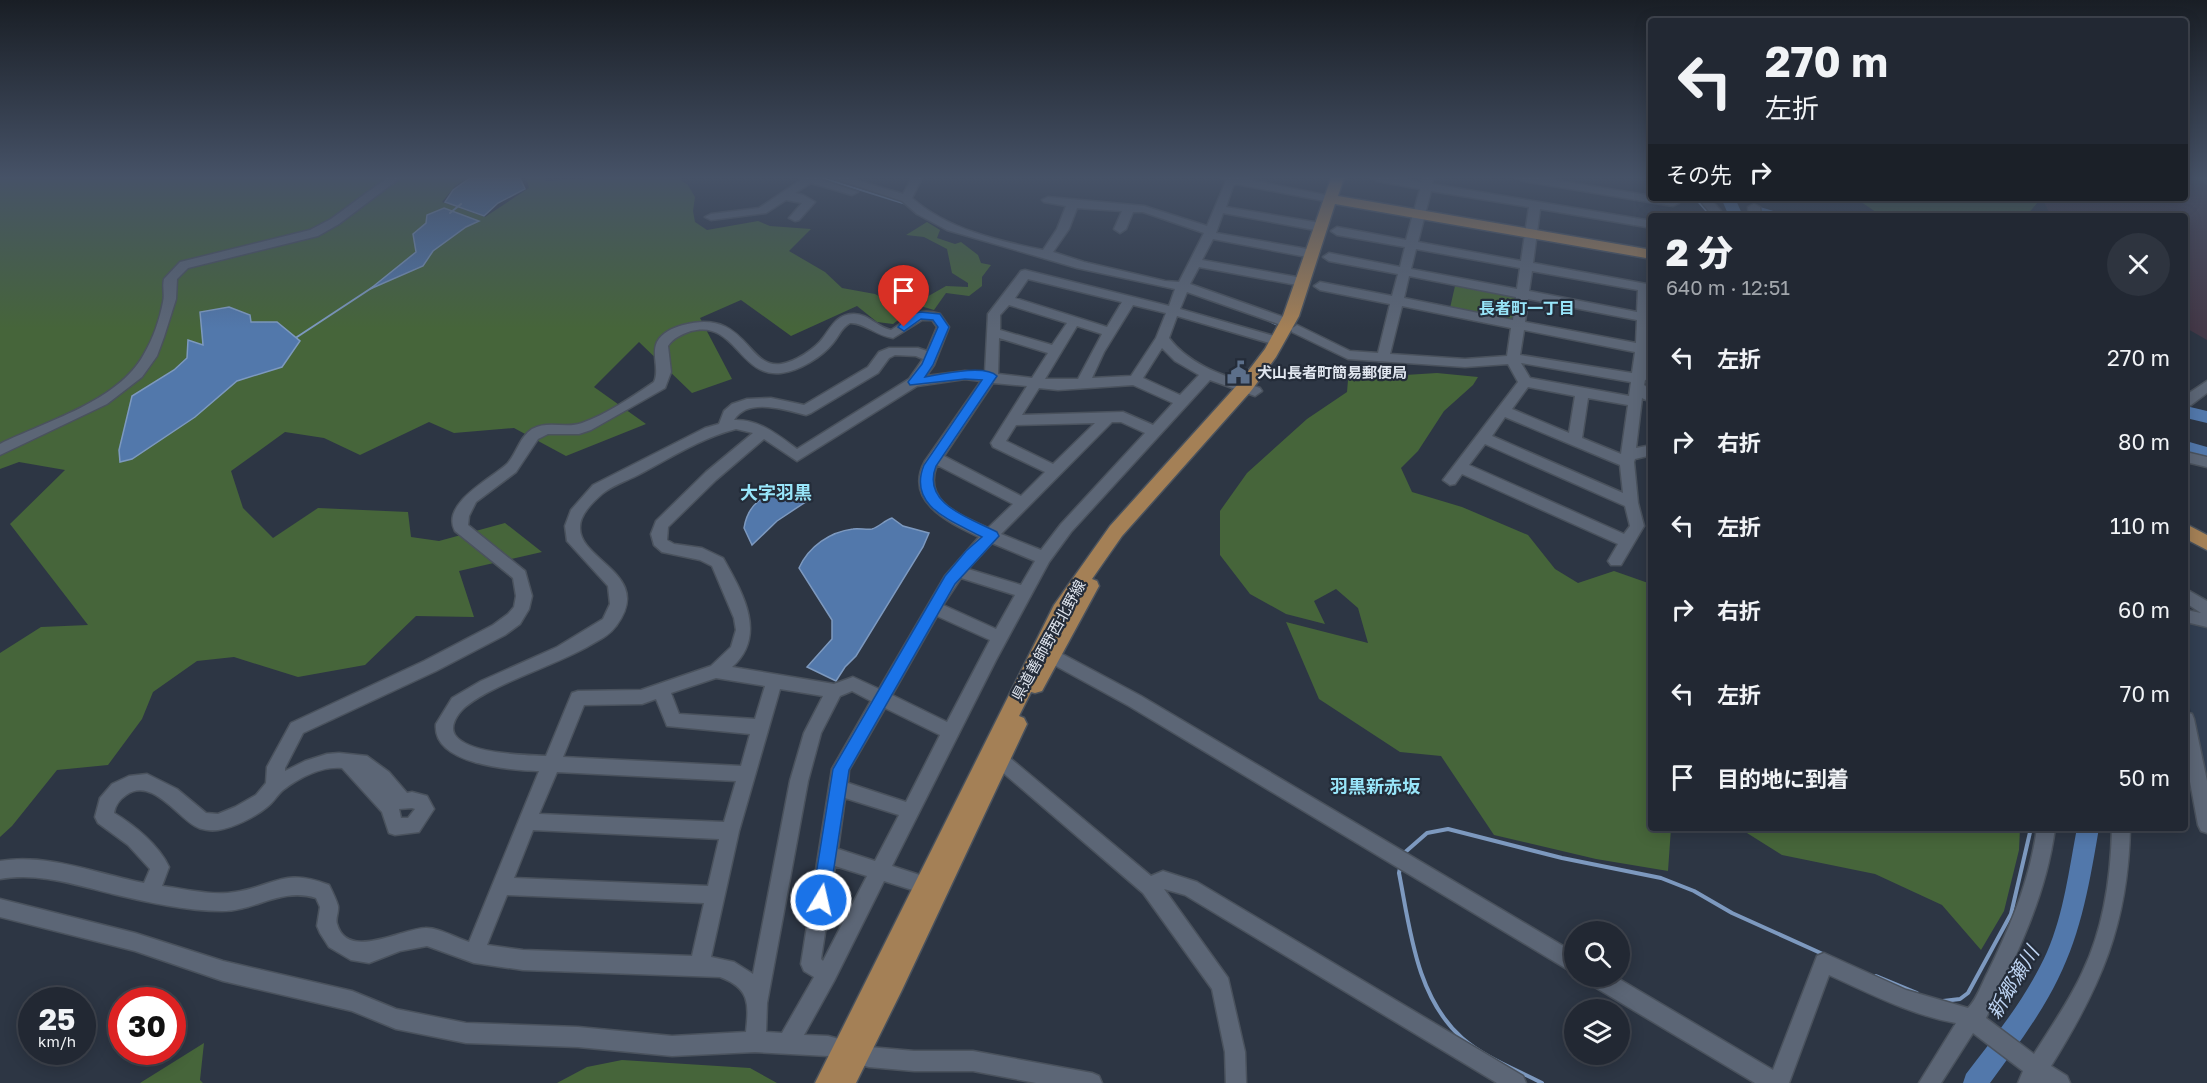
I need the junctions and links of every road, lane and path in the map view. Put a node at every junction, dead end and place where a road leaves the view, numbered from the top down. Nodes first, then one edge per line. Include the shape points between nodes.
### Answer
1 (321, 229) edge
2 (953, 229) edge
3 (1063, 229) edge
4 (1199, 229) edge
5 (1212, 229) edge
6 (1319, 229) edge
7 (1325, 229) edge
8 (1416, 229) edge
9 (1500, 229) edge
10 (1531, 229) edge
11 (1337, 231) dead end
12 (1210, 233) junction
13 (1530, 234) junction
14 (1412, 244) junction
15 (1307, 253) dead end
16 (1046, 254) junction
17 (1648, 254) edge
18 (1329, 258) dead end
19 (1196, 263) junction
20 (1526, 266) junction
21 (1009, 268) dead end
22 (1405, 272) junction
23 (1025, 274) junction
24 (1302, 282) junction
25 (1320, 286) dead end
26 (1648, 288) edge
27 (1181, 290) junction
28 (1522, 294) junction
29 (1006, 300) junction
30 (1129, 301) junction
31 (1397, 302) junction
32 (1173, 311) junction
33 (1648, 318) edge
34 (1074, 321) junction
35 (1518, 325) junction
36 (1289, 331) junction
37 (993, 332) junction
38 (1110, 332) junction
39 (1162, 338) junction
40 (1642, 349) junction
41 (1053, 350) junction
42 (930, 357) junction
43 (1383, 357) junction
44 (1514, 362) junction
45 (1208, 373) junction
46 (991, 376) junction
47 (1135, 380) junction
48 (1640, 380) edge
49 (914, 382) junction
50 (1525, 382) junction
51 (1033, 383) junction
52 (1083, 383) junction
53 (2207, 386) edge
54 (1250, 389) junction
55 (1582, 393) junction
56 (2188, 400) edge
57 (1183, 402) junction
58 (1635, 402) junction
59 (1503, 411) junction
60 (1109, 417) junction
61 (1013, 420) junction
62 (725, 426) junction
63 (1154, 431) junction
64 (764, 432) junction
65 (1482, 437) junction
66 (1575, 441) junction
67 (0, 450) edge
68 (1648, 451) edge
69 (2188, 457) edge
70 (936, 458) junction
71 (1627, 459) junction
72 (2207, 462) edge
73 (1460, 467) junction
74 (1055, 471) junction
75 (1450, 480) dead end
76 (1023, 503) junction
77 (1631, 503) junction
78 (2188, 532) edge
79 (992, 536) junction
80 (1627, 542) junction
81 (2207, 543) edge
82 (1044, 558) junction
83 (1616, 561) dead end
84 (957, 571) junction
85 (1024, 592) junction
86 (2188, 597) edge
87 (934, 608) junction
88 (2207, 609) edge
89 (2188, 616) edge
90 (2207, 621) edge
91 (999, 637) junction
92 (1051, 655) junction
93 (716, 671) junction
94 (774, 682) junction
95 (661, 689) junction
96 (834, 691) junction
97 (884, 698) junction
98 (760, 727) junction
99 (2188, 729) edge
100 (950, 732) junction
101 (995, 755) junction
102 (348, 763) dead end
103 (550, 763) junction
104 (746, 774) junction
105 (275, 786) junction
106 (838, 788) junction
107 (910, 811) junction
108 (528, 822) junction
109 (2207, 825) edge
110 (730, 831) junction
111 (2046, 831) edge
112 (2121, 831) edge
113 (828, 855) junction
114 (0, 870) edge
115 (879, 871) junction
116 (925, 885) junction
117 (502, 886) junction
118 (1150, 887) junction
119 (150, 891) junction
120 (714, 895) junction
121 (0, 908) edge
122 (474, 953) junction
123 (1564, 957) edge
124 (699, 966) junction
125 (827, 974) junction
126 (1614, 987) edge
127 (758, 1003) junction
128 (1971, 1019) junction
129 (755, 1042) junction
130 (787, 1044) junction
131 (851, 1053) junction
132 (2032, 1076) edge
133 (827, 1083) edge
134 (843, 1083) edge
135 (1092, 1083) edge
136 (1236, 1083) edge
137 (1516, 1083) edge
138 (1777, 1083) edge
139 (1929, 1083) edge
140 (2061, 1083) edge

1 - 67 street via 184,265 171,278 170,298 155,345 144,365 85,411
2 - 16 street
3 - 16 street
4 - 12 street
5 - 12 street
6 - 24 main road, 県道善師野西北野線
7 - 36 main road, 県道善師野西北野線
8 - 14 street
9 - 13 main road
10 - 13 street
11 - 14 street
12 - 15 street
12 - 19 street
13 - 17 main road
13 - 20 street
14 - 20 street
14 - 22 street
16 - 27 street
18 - 22 street
19 - 24 street
19 - 27 street
20 - 26 street
20 - 28 street
21 - 23 street
22 - 28 street
22 - 31 street
23 - 29 street
23 - 30 street
24 - 36 main road, 県道善師野西北野線
25 - 31 street
26 - 33 street
27 - 32 street
27 - 36 street
28 - 33 street
28 - 35 street
29 - 34 street
29 - 37 street via 994,314
30 - 32 street
30 - 38 street
31 - 35 street
31 - 43 street
32 - 36 street
32 - 39 street
33 - 40 street
34 - 38 street
34 - 41 street
35 - 40 street
35 - 44 street
36 - 43 street via 1348,355
36 - 54 main road, 県道善師野西北野線 via 1276,367
37 - 41 street
37 - 46 street
38 - 52 street
39 - 45 street via 1183,360
39 - 47 street
40 - 48 street
41 - 51 street
42 - 49 street
42 - 62 street via 894,351 884,355 873,370 806,410 748,403 735,409
42 - 105 street via 944,327 936,317 928,315 912,318 893,334 877,332 862,319 843,320 826,344 784,368 771,370 761,366 724,328 706,324 676,332 662,347 665,374 660,385 581,429 540,431 526,443 520,459 469,499 462,510 460,527 520,575 524,596 514,619 430,666 297,728 276,767
43 - 44 street
44 - 48 street
44 - 50 street
45 - 54 street
45 - 57 street
46 - 49 street via 965,375
46 - 51 street
46 - 70 street
47 - 52 street
47 - 57 street
48 - 58 street
49 - 64 street via 798,456
50 - 55 street
50 - 59 street
51 - 52 street
51 - 61 street
53 - 56 street
54 - 92 main road, 県道善師野西北野線 via 1112,553
54 - 101 main road, 県道善師野西北野線 via 1099,552 1061,610
55 - 58 street
55 - 66 street
57 - 63 street
58 - 71 street
59 - 65 street
59 - 66 street
60 - 61 street
60 - 63 street via 1123,417
60 - 74 street
61 - 74 street via 998,442
62 - 64 street via 746,425
62 - 103 street via 618,477 598,489 578,510 572,526 574,541 617,588 616,611 610,623 572,648 468,696 448,716 445,737 456,746 488,758
63 - 82 street via 1066,528
64 - 93 street via 704,483 661,525 659,532 661,546 708,556 718,562 742,614 743,640
65 - 73 street
65 - 77 street
66 - 71 street
68 - 71 street
69 - 72 street
70 - 76 street
70 - 79 street via 925,477 931,500
71 - 77 street
73 - 75 street
73 - 80 street
74 - 76 street
76 - 79 street
77 - 80 street via 1637,526
78 - 81 main road
79 - 82 street
79 - 84 street
80 - 83 street
82 - 85 street
84 - 85 street
84 - 87 street
85 - 91 street
86 - 88 street
87 - 91 street
87 - 97 street
89 - 90 street
91 - 100 street
92 - 101 main road, 県道善師野西北野線
92 - 123 street via 1135,701
93 - 94 street
93 - 95 street
94 - 96 street
94 - 98 street
95 - 98 street via 673,721
95 - 103 street via 642,697 578,698
96 - 97 street via 853,684
96 - 127 street via 813,733 799,781
97 - 100 street
97 - 106 street via 841,769
98 - 104 street
99 - 109 street
100 - 107 street
101 - 116 main road, 県道善師野西北野線
101 - 118 street
101 - 131 main road, 県道善師野西北野線
102 - 105 street via 337,760 317,764
103 - 104 street
103 - 108 street
104 - 110 street
105 - 119 street via 262,801 218,822 202,821 171,795 147,782 118,790 106,804 104,817 160,867
106 - 107 street
106 - 113 street
107 - 115 street
108 - 110 street
108 - 117 street
110 - 120 street
111 - 128 street via 2031,900 1979,1011
112 - 132 street via 2116,889 2091,975
113 - 115 street
113 - 125 street via 811,964
114 - 119 street via 13,867 60,873
115 - 116 street
115 - 125 street
116 - 131 main road, 県道善師野西北野線
117 - 120 street
117 - 122 street
118 - 136 street via 1221,985 1235,1053
118 - 137 street via 1163,880 1190,888
119 - 122 street via 224,902 292,884 309,885 322,891 328,907 327,926 336,940 351,951 369,952 427,937
120 - 124 street
121 - 129 street via 135,942 223,971 352,1001 396,1019 466,1033 578,1037 672,1046
122 - 124 street via 523,960
124 - 127 street via 737,972 749,981
125 - 130 street
126 - 138 street
127 - 129 street
128 - 132 street
128 - 138 street via 1904,999 1824,963
128 - 139 street
129 - 130 street
130 - 131 street via 828,1046
131 - 133 main road, 県道善師野西北野線
131 - 134 main road, 県道善師野西北野線
131 - 135 street via 914,1061 973,1060
132 - 140 street

